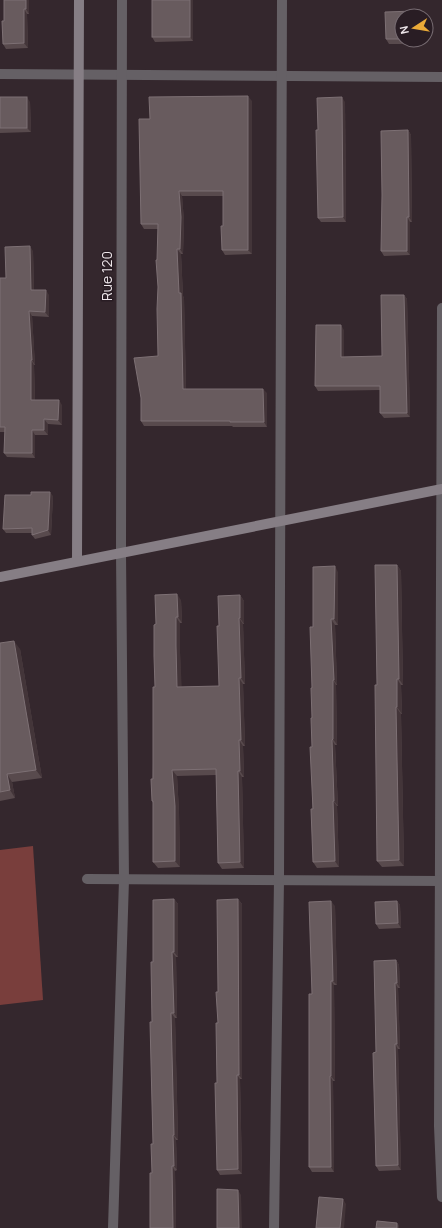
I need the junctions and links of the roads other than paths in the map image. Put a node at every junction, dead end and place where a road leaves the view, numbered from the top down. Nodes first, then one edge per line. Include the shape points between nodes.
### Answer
1 (79, 0) edge
2 (122, 0) edge
3 (282, 0) edge
4 (0, 74) edge
5 (78, 75) junction
6 (122, 75) junction
7 (282, 75) junction
8 (442, 77) edge
9 (442, 308) edge
10 (442, 489) edge
11 (281, 520) junction
12 (121, 553) junction
13 (77, 561) junction
14 (0, 578) edge
15 (87, 879) dead end
16 (124, 880) junction
17 (279, 880) junction
18 (441, 881) edge
19 (440, 1126) edge
20 (442, 1197) edge
21 (113, 1228) edge
22 (274, 1228) edge

1 - 5 street
2 - 6 street, Rue 120
3 - 7 street
4 - 5 street
5 - 6 street
5 - 13 street
6 - 7 street
6 - 12 street, Rue 120
7 - 8 street
7 - 11 street
9 - 10 street
10 - 11 street
10 - 18 street
11 - 12 street
11 - 17 street
12 - 13 street
12 - 16 street, Rue 120
13 - 14 street
15 - 16 street
16 - 17 street
16 - 21 street, Rue 120
17 - 18 street
17 - 22 street
18 - 19 street
19 - 20 street

